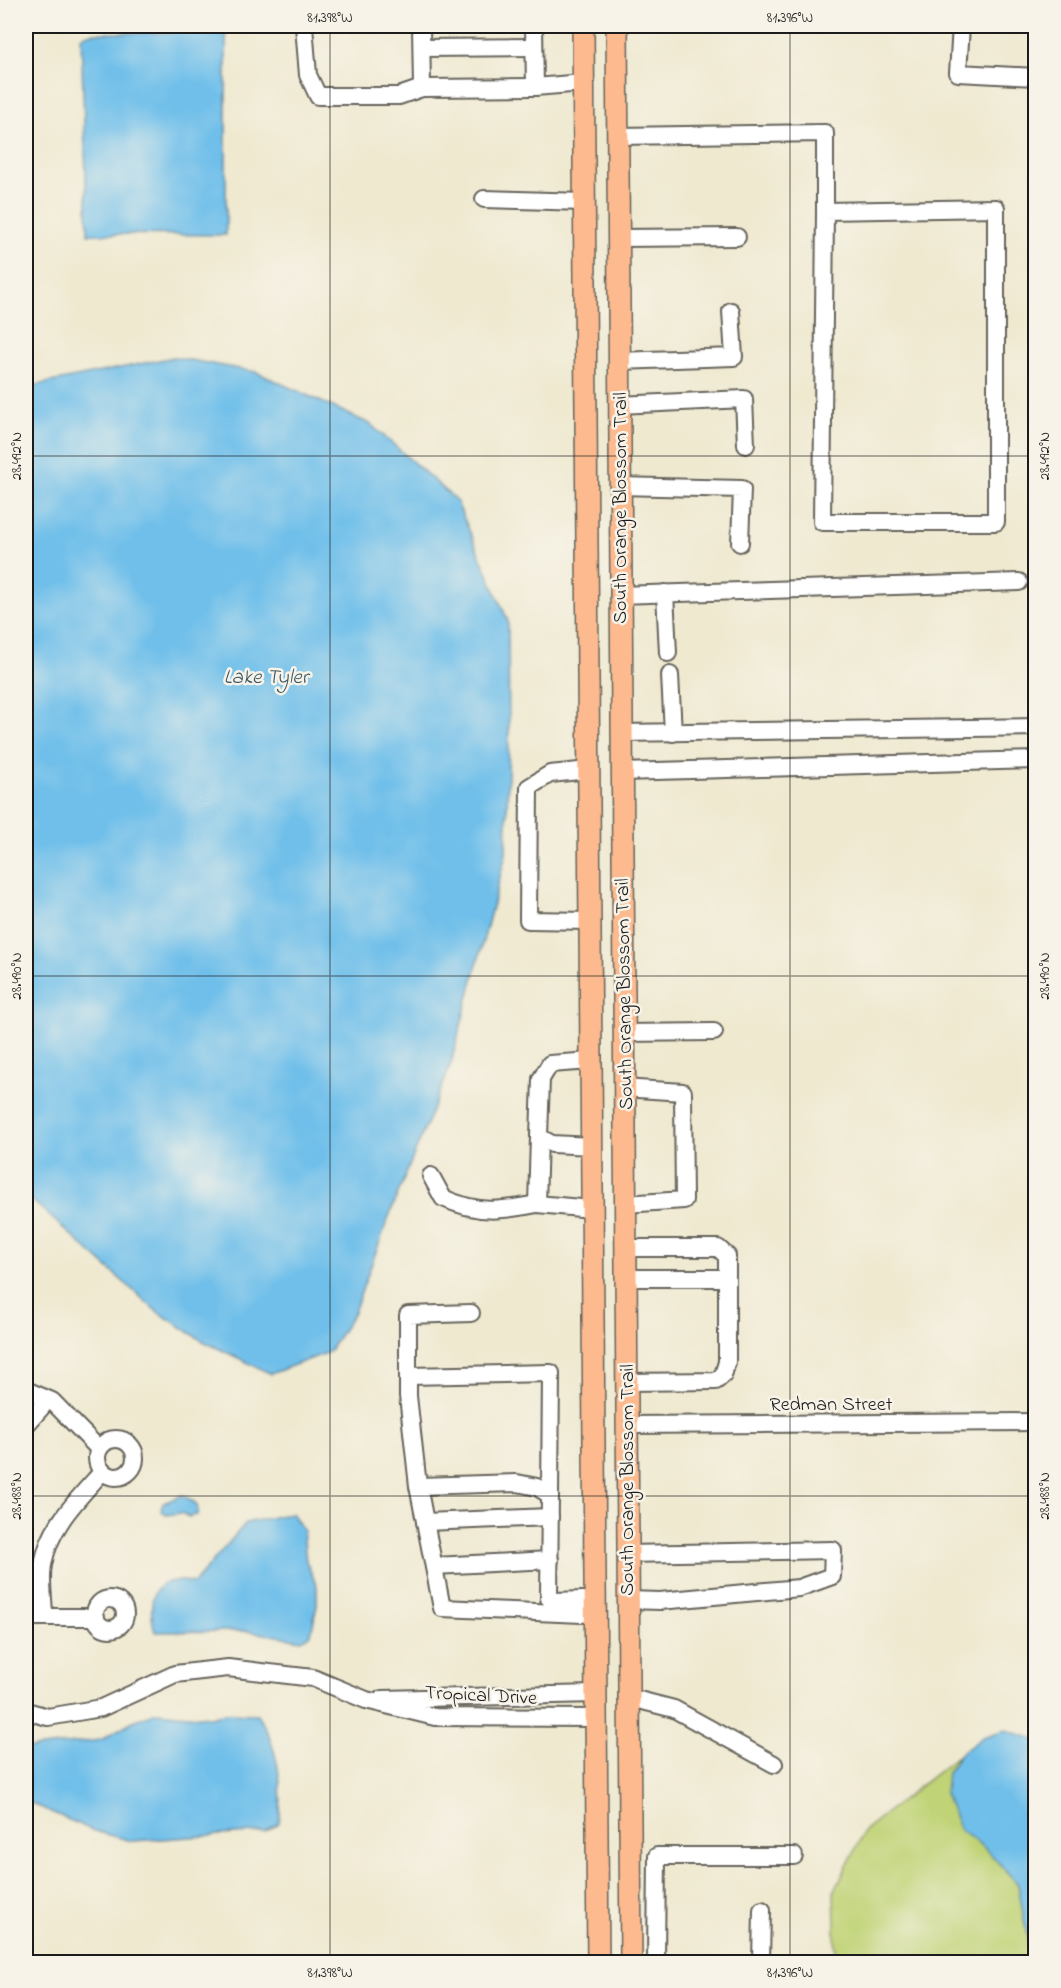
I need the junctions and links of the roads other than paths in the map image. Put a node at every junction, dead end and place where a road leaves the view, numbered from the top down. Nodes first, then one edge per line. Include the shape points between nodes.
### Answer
1 (304, 26) edge
2 (421, 26) edge
3 (534, 26) edge
4 (583, 26) edge
5 (616, 26) edge
6 (961, 26) edge
7 (534, 47) junction
8 (422, 48) junction
9 (1035, 77) edge
10 (583, 83) junction
11 (535, 87) junction
12 (422, 88) junction
13 (617, 136) junction
14 (484, 200) dead end
15 (584, 202) junction
16 (825, 211) junction
17 (737, 237) dead end
18 (618, 238) junction
19 (731, 311) dead end
20 (618, 361) junction
21 (619, 405) junction
22 (746, 445) dead end
23 (619, 486) junction
24 (740, 543) dead end
25 (1019, 582) dead end
26 (664, 593) junction
27 (620, 595) junction
28 (668, 653) dead end
29 (588, 669) junction
30 (670, 675) dead end
31 (1035, 727) edge
32 (621, 733) junction
33 (673, 733) junction
34 (1035, 760) edge
35 (589, 770) junction
36 (621, 772) junction
37 (621, 836) junction
38 (590, 921) junction
39 (623, 1032) junction
40 (714, 1032) dead end
41 (591, 1061) junction
42 (623, 1088) junction
43 (539, 1137) junction
44 (592, 1146) junction
45 (431, 1176) dead end
46 (537, 1204) junction
47 (625, 1204) junction
48 (592, 1209) junction
49 (625, 1248) junction
50 (625, 1278) junction
51 (727, 1278) junction
52 (471, 1313) dead end
53 (593, 1366) junction
54 (408, 1376) junction
55 (626, 1382) junction
56 (26, 1390) edge
57 (48, 1400) junction
58 (1035, 1422) edge
59 (26, 1425) edge
60 (627, 1425) junction
61 (99, 1449) junction
62 (102, 1472) junction
63 (418, 1486) junction
64 (550, 1495) junction
65 (550, 1517) junction
66 (425, 1522) junction
67 (627, 1554) junction
68 (550, 1560) junction
69 (434, 1566) junction
70 (627, 1600) junction
71 (596, 1608) junction
72 (26, 1617) edge
73 (44, 1617) junction
74 (96, 1617) dead end
75 (597, 1694) junction
76 (627, 1697) junction
77 (366, 1700) junction
78 (26, 1711) edge
79 (597, 1718) junction
80 (628, 1754) junction
81 (774, 1764) dead end
82 (630, 1856) junction
83 (657, 1856) junction
84 (794, 1856) dead end
85 (762, 1910) dead end
86 (598, 1962) edge
87 (631, 1962) edge
88 (656, 1962) edge
89 (761, 1962) edge

1 - 12 street via 308,75 318,96 399,96
2 - 8 street
3 - 7 street
4 - 10 main road, South Orange Blossom Trail
5 - 13 main road, South Orange Blossom Trail
6 - 9 street via 958,73
7 - 8 street
7 - 11 street
8 - 12 street
10 - 11 street
10 - 15 main road, South Orange Blossom Trail
11 - 12 street
13 - 16 street via 825,133
13 - 18 main road, South Orange Blossom Trail
14 - 15 street
15 - 29 main road, South Orange Blossom Trail
16 - 16 street via 996,208 996,522 822,522
17 - 18 street
18 - 20 main road, South Orange Blossom Trail
19 - 20 street via 734,357
20 - 21 main road, South Orange Blossom Trail
21 - 22 street via 744,399
21 - 23 main road, South Orange Blossom Trail
23 - 24 street via 742,489
23 - 27 main road, South Orange Blossom Trail
25 - 26 street
26 - 27 street
26 - 28 street
27 - 32 main road, South Orange Blossom Trail
29 - 32 main road via 606,722
29 - 35 main road, South Orange Blossom Trail
30 - 33 street
31 - 33 street
32 - 33 street
32 - 36 main road, South Orange Blossom Trail
34 - 36 street
35 - 37 main road via 602,777 612,795
35 - 38 main road, South Orange Blossom Trail
35 - 38 street via 550,774 529,788 528,920
36 - 37 main road, South Orange Blossom Trail
37 - 39 main road, South Orange Blossom Trail
38 - 41 main road, South Orange Blossom Trail
39 - 40 street
39 - 42 main road, South Orange Blossom Trail
41 - 43 street via 550,1064 541,1079
41 - 44 main road, South Orange Blossom Trail
42 - 47 main road, South Orange Blossom Trail
42 - 47 street via 683,1092 684,1200
43 - 44 street via 552,1144
43 - 46 street
44 - 48 main road, South Orange Blossom Trail
45 - 46 street via 443,1198 472,1210
46 - 48 street
47 - 49 main road, South Orange Blossom Trail
48 - 53 main road, South Orange Blossom Trail
49 - 50 main road, South Orange Blossom Trail
49 - 51 street via 718,1248 727,1256
50 - 51 street
50 - 55 main road, South Orange Blossom Trail
51 - 55 street via 727,1362 723,1375 716,1381
52 - 54 street via 408,1314
53 - 60 main road via 603,1398 612,1413
53 - 71 main road, South Orange Blossom Trail
54 - 63 street
54 - 64 street via 551,1373
55 - 60 main road, South Orange Blossom Trail
56 - 57 street
57 - 59 street
57 - 61 street
58 - 60 street, Redman Street
60 - 67 main road, South Orange Blossom Trail
61 - 62 street via 97,1462
61 - 62 street via 106,1442 119,1439 130,1445 135,1455 132,1468 121,1477
62 - 73 street via 62,1517 50,1543 42,1566
63 - 64 street via 517,1483 537,1487
63 - 66 street
64 - 65 street
65 - 66 street
65 - 68 street
66 - 69 street
67 - 70 main road, South Orange Blossom Trail
67 - 70 street via 833,1550 832,1576 800,1588 660,1601
68 - 69 street
68 - 71 street via 549,1598 583,1600
69 - 71 street via 442,1608 582,1614
70 - 76 main road, South Orange Blossom Trail
71 - 75 main road, South Orange Blossom Trail
72 - 73 street
73 - 74 street
75 - 77 street, Tropical Drive
75 - 79 main road, South Orange Blossom Trail
75 - 80 main road via 611,1704 621,1719
76 - 80 main road, South Orange Blossom Trail
76 - 81 street via 674,1709
77 - 78 street, Tropical Drive via 313,1678 228,1668 174,1674 101,1708 48,1717
77 - 79 street, Tropical Drive via 435,1717
79 - 86 main road, South Orange Blossom Trail
80 - 82 main road, South Orange Blossom Trail
82 - 83 street
82 - 87 main road, South Orange Blossom Trail
83 - 84 street
83 - 88 street
85 - 89 street

